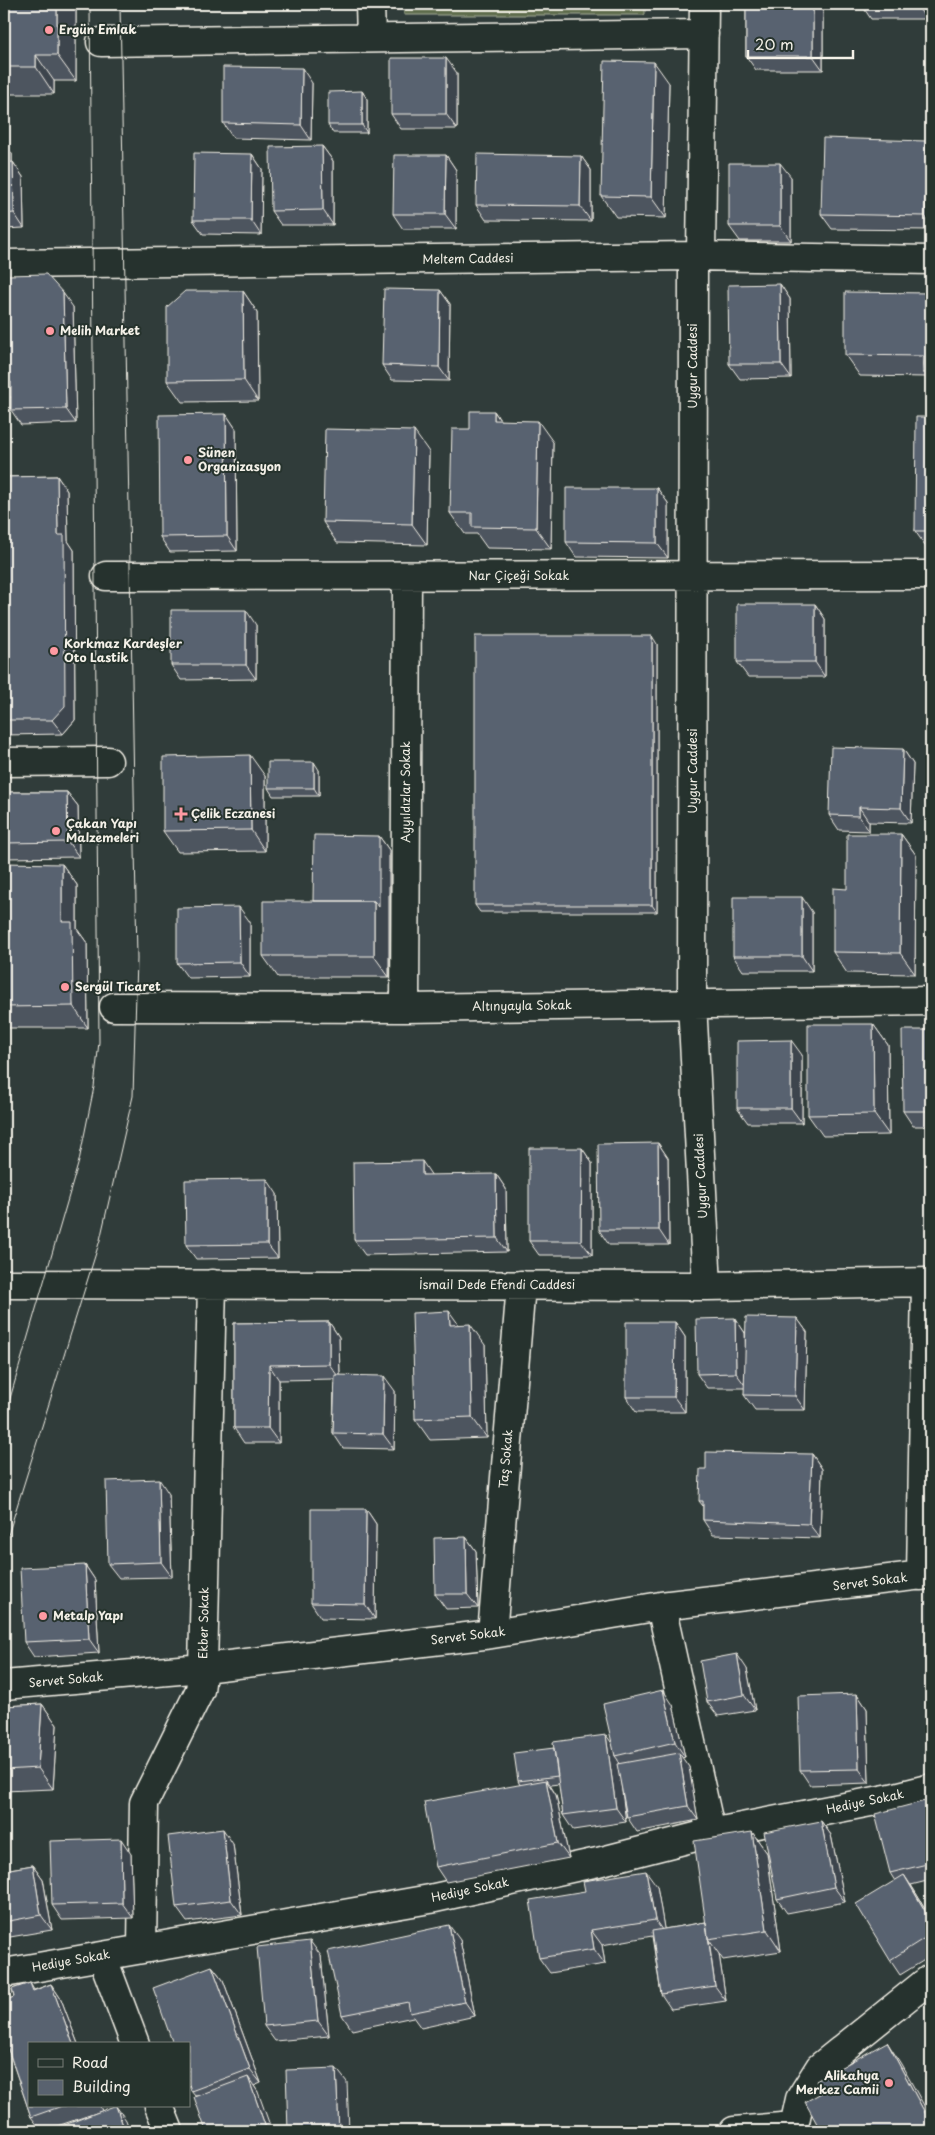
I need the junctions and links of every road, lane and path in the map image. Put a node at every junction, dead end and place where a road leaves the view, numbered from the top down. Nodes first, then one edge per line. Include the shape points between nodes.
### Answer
1 (370, 4) edge
2 (704, 4) edge
3 (704, 34) junction
4 (371, 37) junction
5 (101, 42) dead end
6 (697, 256) junction
7 (931, 260) edge
8 (4, 264) edge
9 (693, 575) junction
10 (931, 575) edge
11 (106, 576) dead end
12 (407, 576) junction
13 (108, 761) dead end
14 (4, 762) edge
15 (931, 986) edge
16 (931, 1001) edge
17 (692, 1003) junction
18 (114, 1007) dead end
19 (405, 1008) junction
20 (928, 1282) edge
21 (4, 1284) edge
22 (212, 1284) junction
23 (520, 1285) junction
24 (707, 1286) junction
25 (926, 1575) edge
26 (661, 1606) junction
27 (492, 1634) junction
28 (203, 1668) junction
29 (4, 1685) edge
30 (931, 1788) edge
31 (711, 1833) junction
32 (142, 1948) junction
33 (102, 1956) junction
34 (4, 1973) edge
35 (931, 1978) edge
36 (135, 2042) edge
37 (160, 2108) edge
38 (795, 2128) edge
39 (169, 2131) edge
40 (734, 2131) edge

1 - 4 street
2 - 3 street, Uygur Caddesi
3 - 4 street
3 - 6 street, Uygur Caddesi
4 - 5 street
6 - 7 street, Meltem Caddesi
6 - 8 street, Meltem Caddesi
6 - 9 street, Uygur Caddesi
9 - 10 street, Nar Çiçeği Sokak
9 - 12 street, Nar Çiçeği Sokak
9 - 17 street, Uygur Caddesi
11 - 12 street, Nar Çiçeği Sokak
12 - 19 street, Ayyıldızlar Sokak
13 - 14 street
15 - 16 street
16 - 17 street, Altınyayla Sokak
17 - 19 street, Altınyayla Sokak
17 - 24 street, Uygur Caddesi
18 - 19 street, Altınyayla Sokak
20 - 24 street, İsmail Dede Efendi Caddesi
20 - 25 street
21 - 22 street, İsmail Dede Efendi Caddesi
22 - 23 street, İsmail Dede Efendi Caddesi
22 - 28 street, Ekber Sokak
23 - 24 street, İsmail Dede Efendi Caddesi
23 - 27 street, Taş Sokak
25 - 26 street, Servet Sokak
26 - 27 street, Servet Sokak
26 - 31 street
27 - 28 street, Servet Sokak
28 - 29 street, Servet Sokak
28 - 32 street, Ekber Sokak via 200,1690 144,1803
30 - 31 street, Hediye Sokak
31 - 32 street, Hediye Sokak via 430,1899
32 - 33 street, Hediye Sokak
33 - 34 street, Hediye Sokak
33 - 36 street
35 - 38 street via 820,2067 800,2099
37 - 39 street
38 - 40 street

